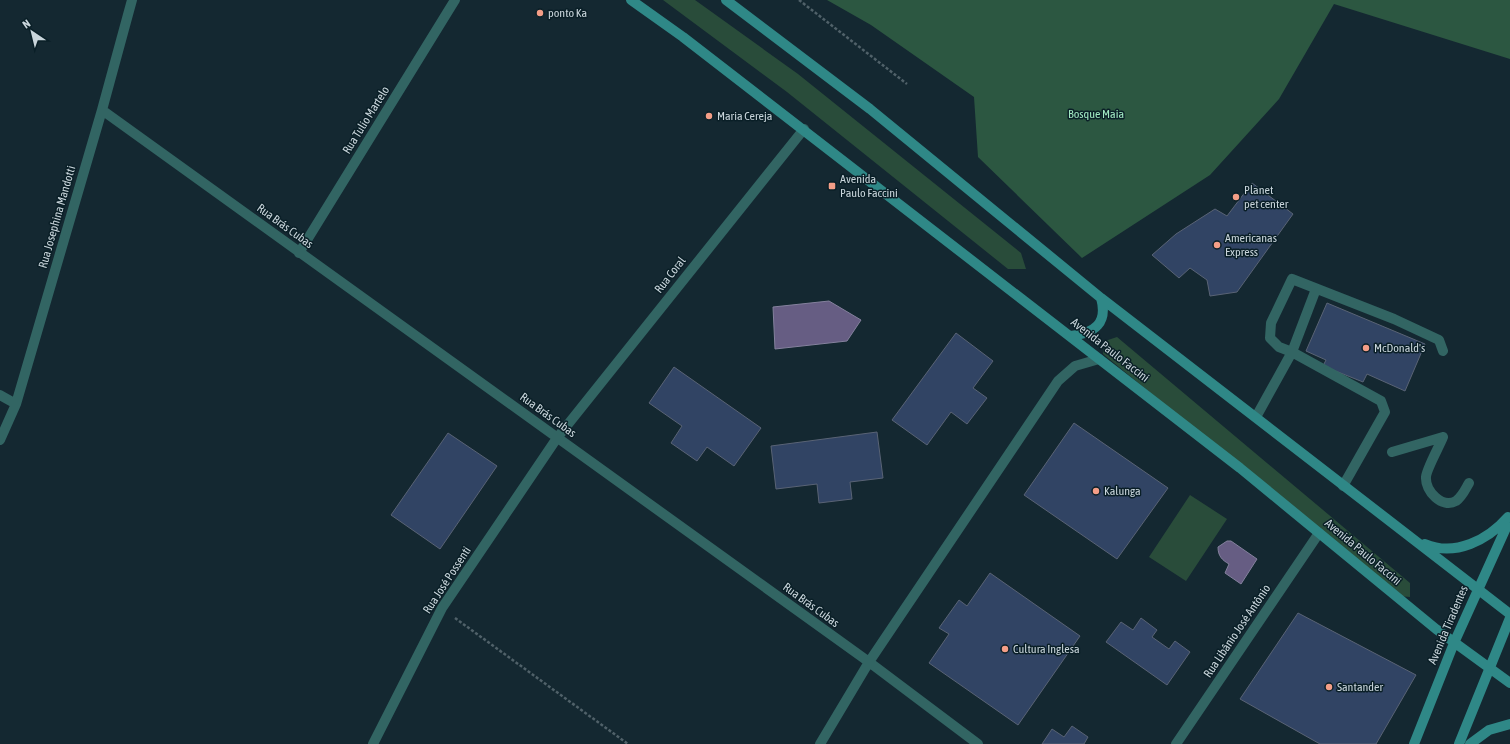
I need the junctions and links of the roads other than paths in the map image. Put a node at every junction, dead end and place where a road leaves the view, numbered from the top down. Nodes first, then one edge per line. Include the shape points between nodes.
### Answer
1 (132, 0) edge
2 (455, 0) edge
3 (631, 0) edge
4 (726, 0) edge
5 (102, 110) junction
6 (804, 129) junction
7 (299, 253) junction
8 (1316, 289) junction
9 (1101, 298) junction
10 (1071, 336) junction
11 (1443, 351) dead end
12 (1292, 352) junction
13 (1099, 358) junction
14 (0, 395) edge
15 (16, 404) junction
16 (1256, 418) junction
17 (558, 438) junction
18 (0, 440) edge
19 (1392, 452) dead end
20 (1469, 484) dead end
21 (1343, 486) junction
22 (1510, 513) edge
23 (1510, 519) edge
24 (1319, 533) junction
25 (1414, 540) junction
26 (1478, 590) junction
27 (1510, 614) edge
28 (1510, 618) edge
29 (1454, 643) junction
30 (869, 662) junction
31 (1490, 669) junction
32 (1510, 683) edge
33 (1510, 724) edge
34 (373, 744) edge
35 (820, 744) edge
36 (978, 744) edge
37 (1176, 744) edge
38 (1414, 744) edge
39 (1460, 744) edge
40 (1470, 744) edge

1 - 5 street, Rua Josephina Mandotti
2 - 7 street, Rua Tulio Martelo
3 - 6 main road, Avenida Paulo Faccini
4 - 9 main road via 870,109
5 - 7 street, Rua Brás Cubas
5 - 15 street, Rua Josephina Mandotti
6 - 10 main road, Avenida Paulo Faccini
6 - 17 street, Rua Coral
7 - 17 street, Rua Brás Cubas
8 - 11 street via 1394,319 1439,340
8 - 12 street
8 - 12 street via 1292,279 1271,323 1270,338 1279,347
9 - 10 main road via 1104,308 1102,320 1094,329
9 - 16 main road
10 - 13 main road, Avenida Paulo Faccini
12 - 16 street
12 - 21 street via 1381,401 1385,412
13 - 24 main road, Avenida Paulo Faccini
13 - 30 street via 1075,366 1058,381
14 - 15 street
15 - 18 street, Rua Josephina Mandotti
16 - 21 main road
17 - 30 street, Rua Brás Cubas
17 - 34 street, Rua José Possenti via 442,608
19 - 20 street via 1443,437 1425,476 1429,489 1437,500 1454,502 1461,497
21 - 25 main road
22 - 25 main road via 1492,532 1459,548 1433,548
23 - 26 main road, Avenida Tiradentes
24 - 29 main road, Avenida Paulo Faccini
24 - 37 street, Rua Libânio José Antônio
25 - 26 main road
26 - 27 main road
26 - 29 main road, Avenida Tiradentes
28 - 31 main road
29 - 31 main road, Avenida Paulo Faccini
29 - 38 main road, Avenida Tiradentes
30 - 35 street
30 - 36 street, Rua Brás Cubas
31 - 32 main road, Avenida Paulo Faccini
31 - 39 main road
33 - 40 main road via 1489,730

